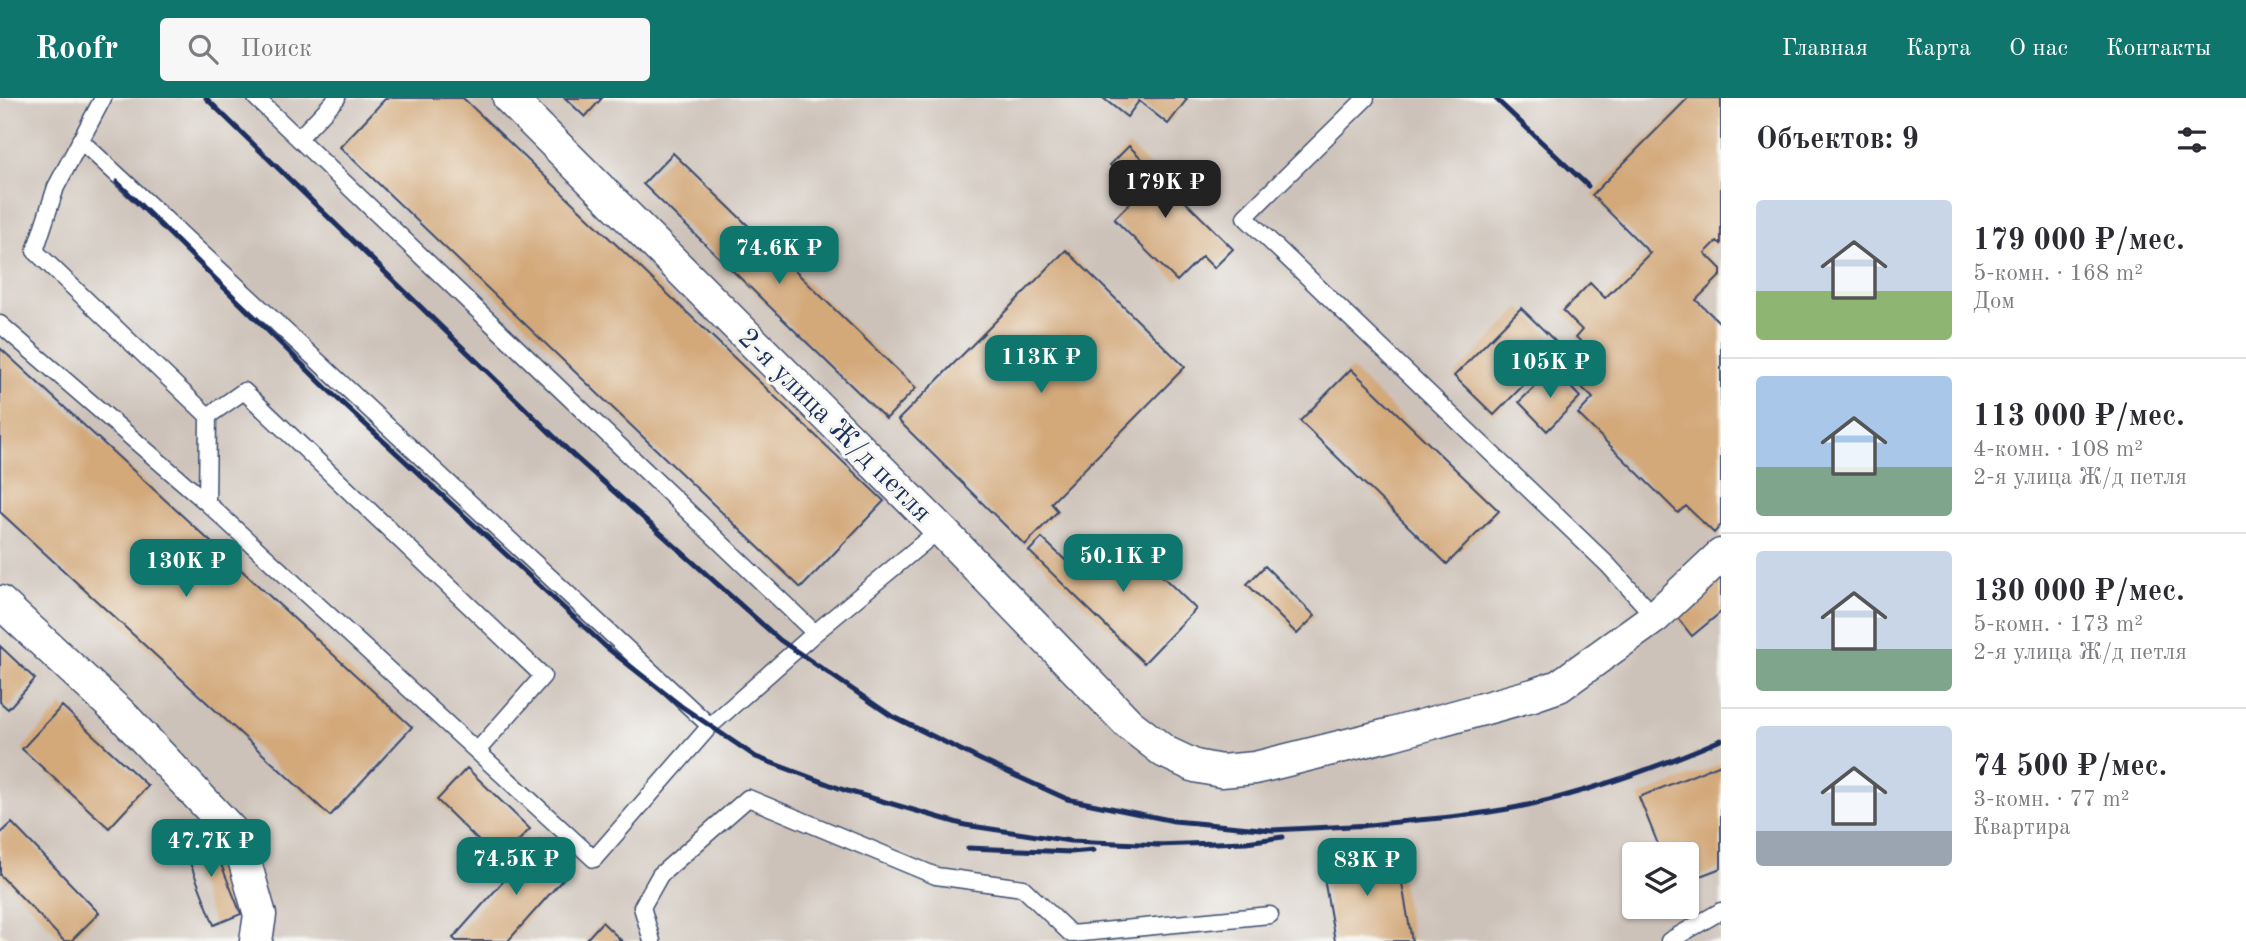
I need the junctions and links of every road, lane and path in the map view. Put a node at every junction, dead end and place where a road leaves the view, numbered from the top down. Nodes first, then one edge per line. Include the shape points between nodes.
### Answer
1 (103, 98) edge
2 (256, 98) edge
3 (337, 98) edge
4 (509, 98) edge
5 (1366, 98) edge
6 (299, 138) junction
7 (80, 140) junction
8 (0, 324) edge
9 (208, 416) junction
10 (207, 503) junction
11 (940, 528) junction
12 (1721, 555) edge
13 (0, 602) edge
14 (1655, 617) junction
15 (815, 633) junction
16 (710, 726) junction
17 (477, 751) junction
18 (1721, 911) edge
19 (1270, 915) dead end
20 (256, 941) edge
21 (652, 941) edge
22 (1669, 941) edge

1 - 7 lane
2 - 6 lane
3 - 6 lane
4 - 11 street, 2-я улица Ж/д петля
5 - 14 lane via 1245,217 1608,565
6 - 15 lane
7 - 9 lane via 56,187 35,251
7 - 16 lane
8 - 10 lane
9 - 10 lane
9 - 17 lane via 244,391 543,676
10 - 17 lane
11 - 14 street, 2-я улица Ж/д петля via 1129,724 1165,752 1195,766 1221,771 1255,768 1392,734 1559,686
11 - 15 lane
12 - 14 street, 2-я улица Ж/д петля
13 - 20 street via 123,716 238,838 260,915
15 - 16 lane
16 - 17 lane via 594,859
18 - 22 lane
19 - 21 lane via 1071,934 1023,888 936,876 748,798 660,874 642,907

